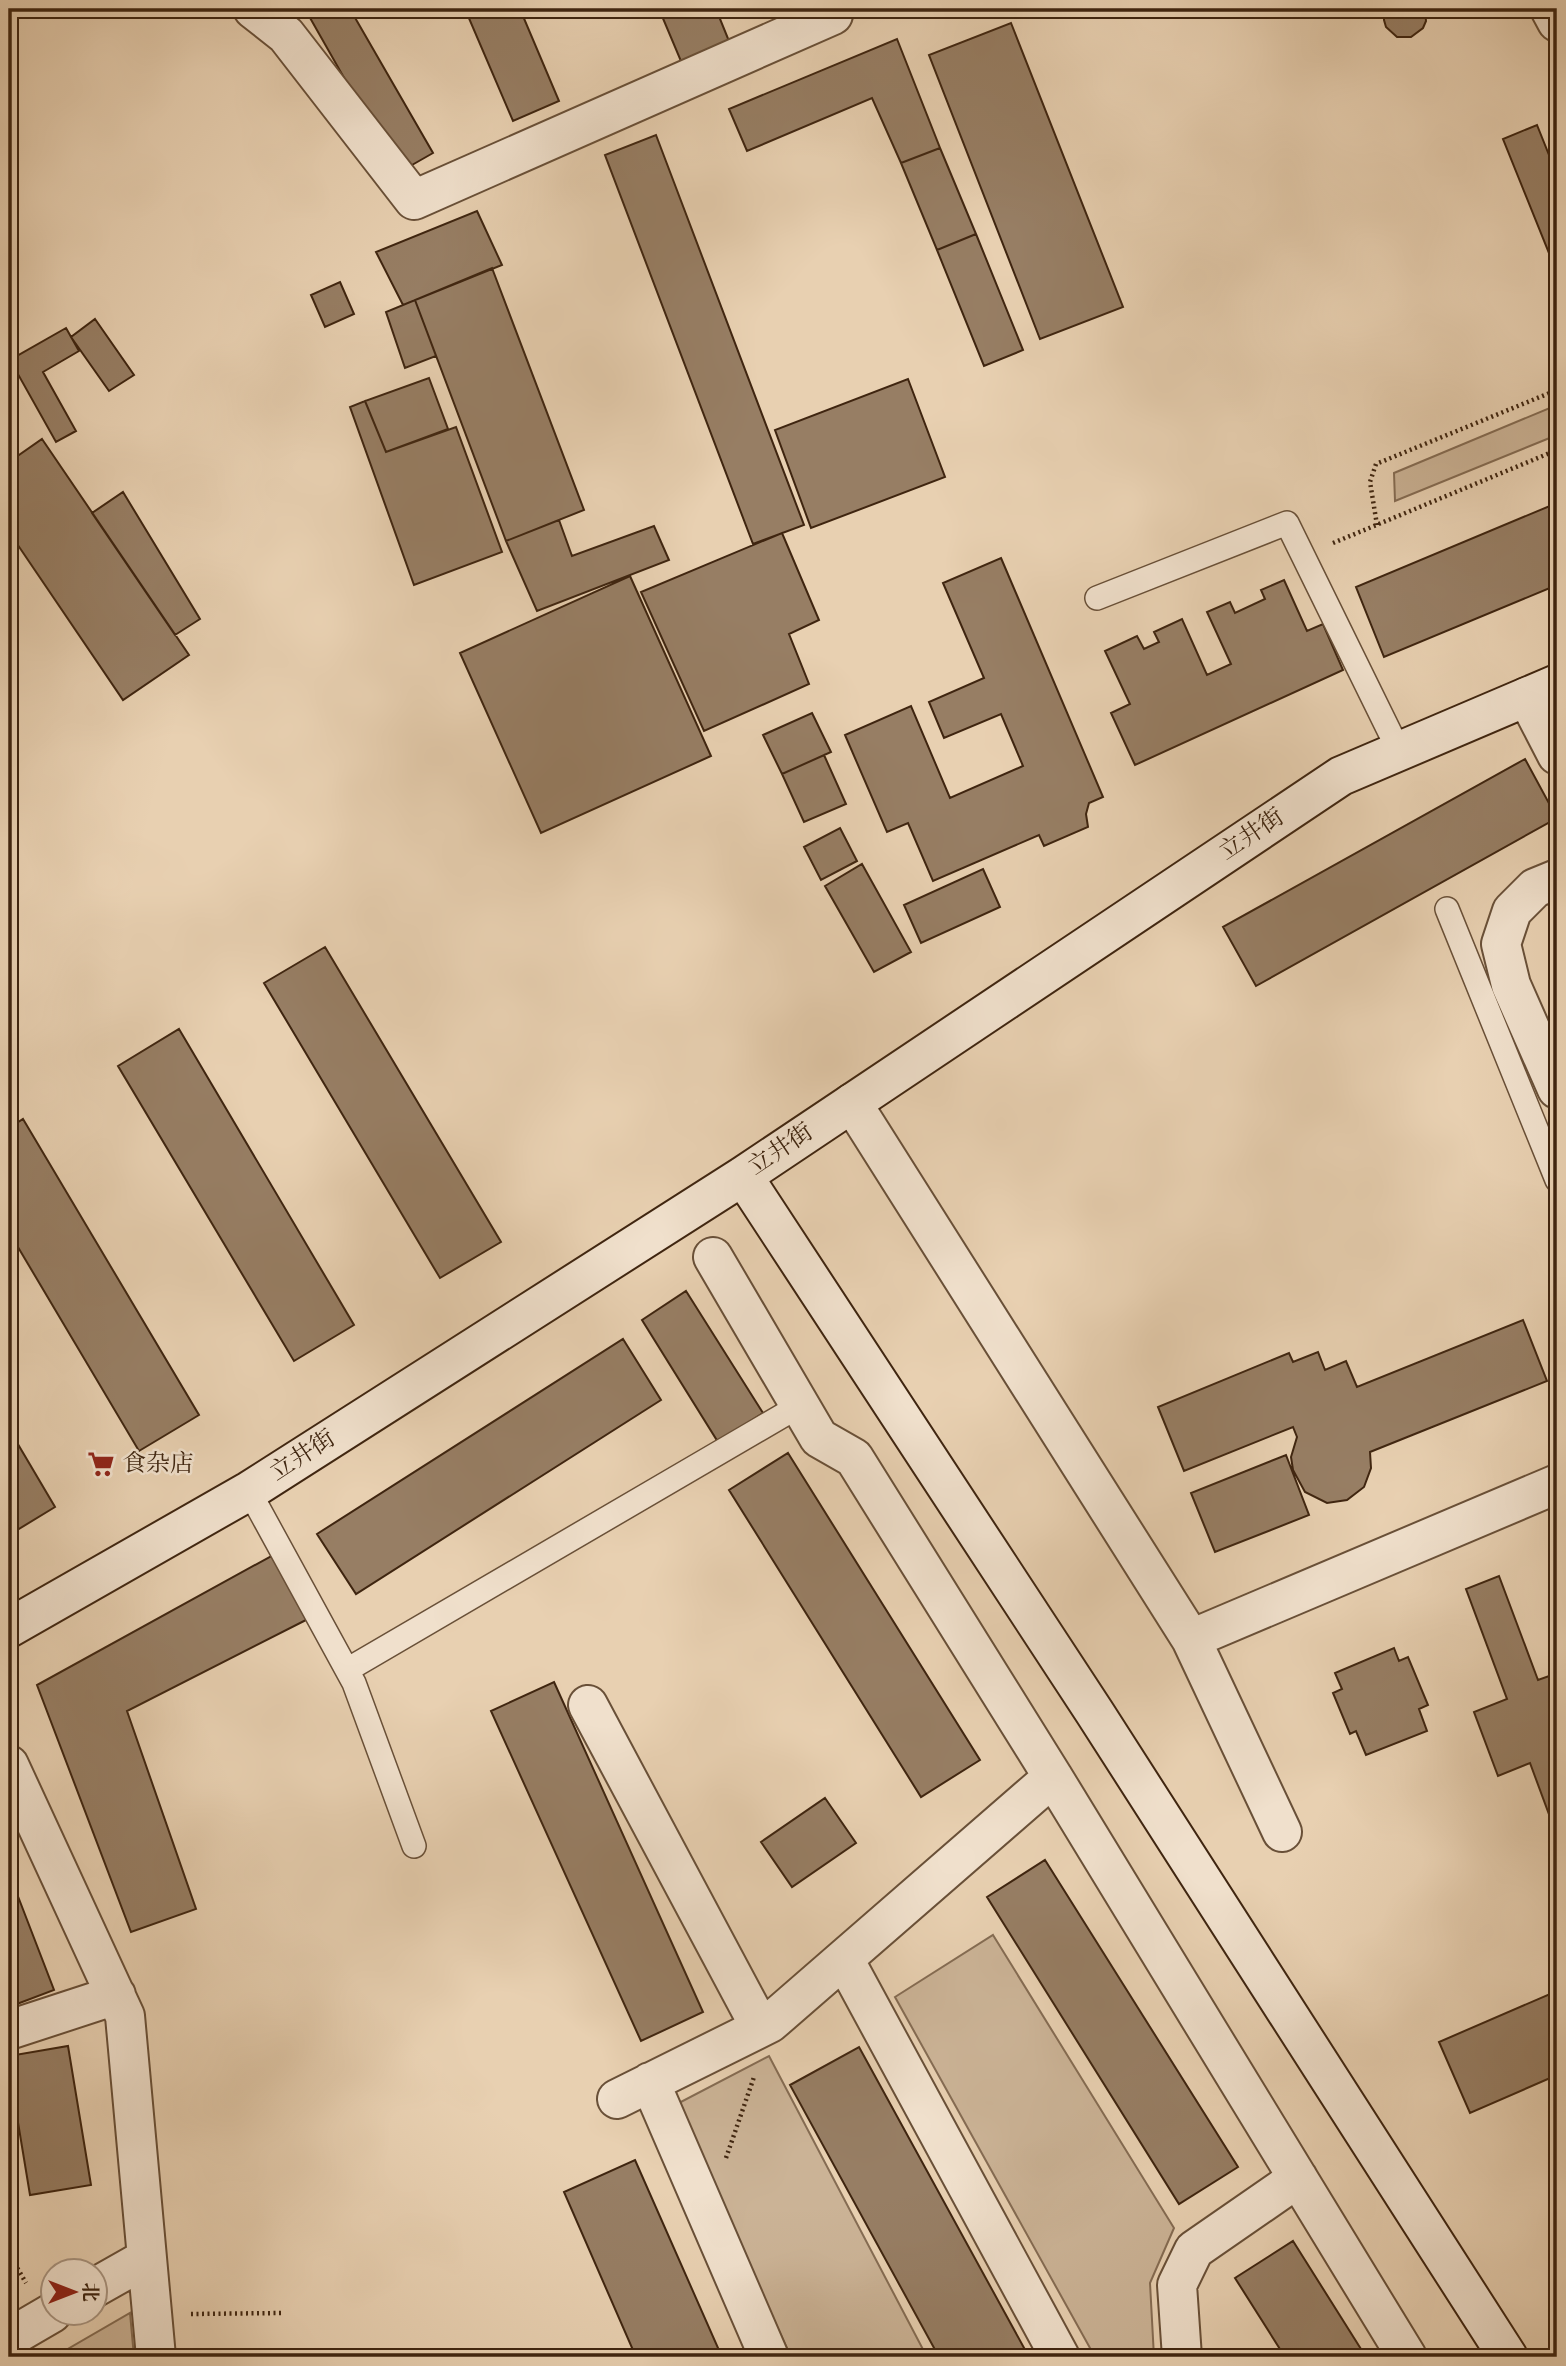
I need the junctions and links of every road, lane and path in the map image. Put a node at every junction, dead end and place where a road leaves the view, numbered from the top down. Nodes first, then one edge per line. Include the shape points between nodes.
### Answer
1 (253, 9) edge
2 (1550, 9) edge
3 (838, 11) edge
4 (1557, 22) edge
5 (1557, 390) edge
6 (1557, 450) edge
7 (1377, 525) junction
8 (1303, 556) junction
9 (1097, 598) dead end
10 (1542, 691) edge
11 (1399, 751) junction
12 (1557, 755) edge
13 (1557, 879) edge
14 (1447, 909) dead end
15 (1557, 1089) edge
16 (852, 1103) junction
17 (743, 1175) junction
18 (1557, 1180) edge
19 (713, 1257) dead end
20 (799, 1406) junction
21 (1557, 1484) edge
22 (249, 1490) junction
23 (9, 1628) edge
24 (1191, 1639) junction
25 (347, 1670) junction
26 (587, 1705) dead end
27 (9, 1765) edge
28 (1053, 1777) junction
29 (1282, 1832) dead end
30 (414, 1846) dead end
31 (844, 1959) junction
32 (116, 1995) junction
33 (760, 2027) junction
34 (9, 2030) edge
35 (650, 2082) junction
36 (617, 2099) dead end
37 (1298, 2178) junction
38 (707, 2212) junction
39 (147, 2258) junction
40 (108, 2280) edge
41 (282, 2312) dead end
42 (152, 2315) junction
43 (38, 2320) edge
44 (9, 2338) edge
45 (156, 2357) edge
46 (769, 2357) edge
47 (1060, 2357) edge
48 (1182, 2357) edge
49 (1407, 2357) edge
50 (1508, 2357) edge

1 - 3 street via 286,35 414,200
2 - 4 street
5 - 7 path via 1376,464 1370,482
6 - 7 path
7 - 8 path
8 - 9 lane via 1287,523
8 - 11 lane
10 - 11 street, 立井街
10 - 12 street
11 - 16 street, 立井街 via 1341,776
13 - 15 street via 1535,888 1512,911 1501,944 1511,985
14 - 18 lane
16 - 17 street, 立井街
16 - 24 street
17 - 22 street, 立井街
17 - 50 street
19 - 20 street
20 - 25 lane
20 - 28 street via 819,1438 854,1458
21 - 24 street
22 - 23 street, 立井街
22 - 25 lane
24 - 29 street
25 - 30 lane
26 - 33 street
27 - 32 street
28 - 31 street
28 - 37 street
31 - 33 street
31 - 47 street
32 - 34 street
32 - 39 street via 125,2016
33 - 35 street
33 - 38 path via 754,2076
35 - 36 street
35 - 38 street
37 - 48 street via 1194,2250 1177,2285
37 - 49 street
38 - 46 street
39 - 40 street
39 - 42 street
41 - 42 path
42 - 45 street
43 - 44 street

